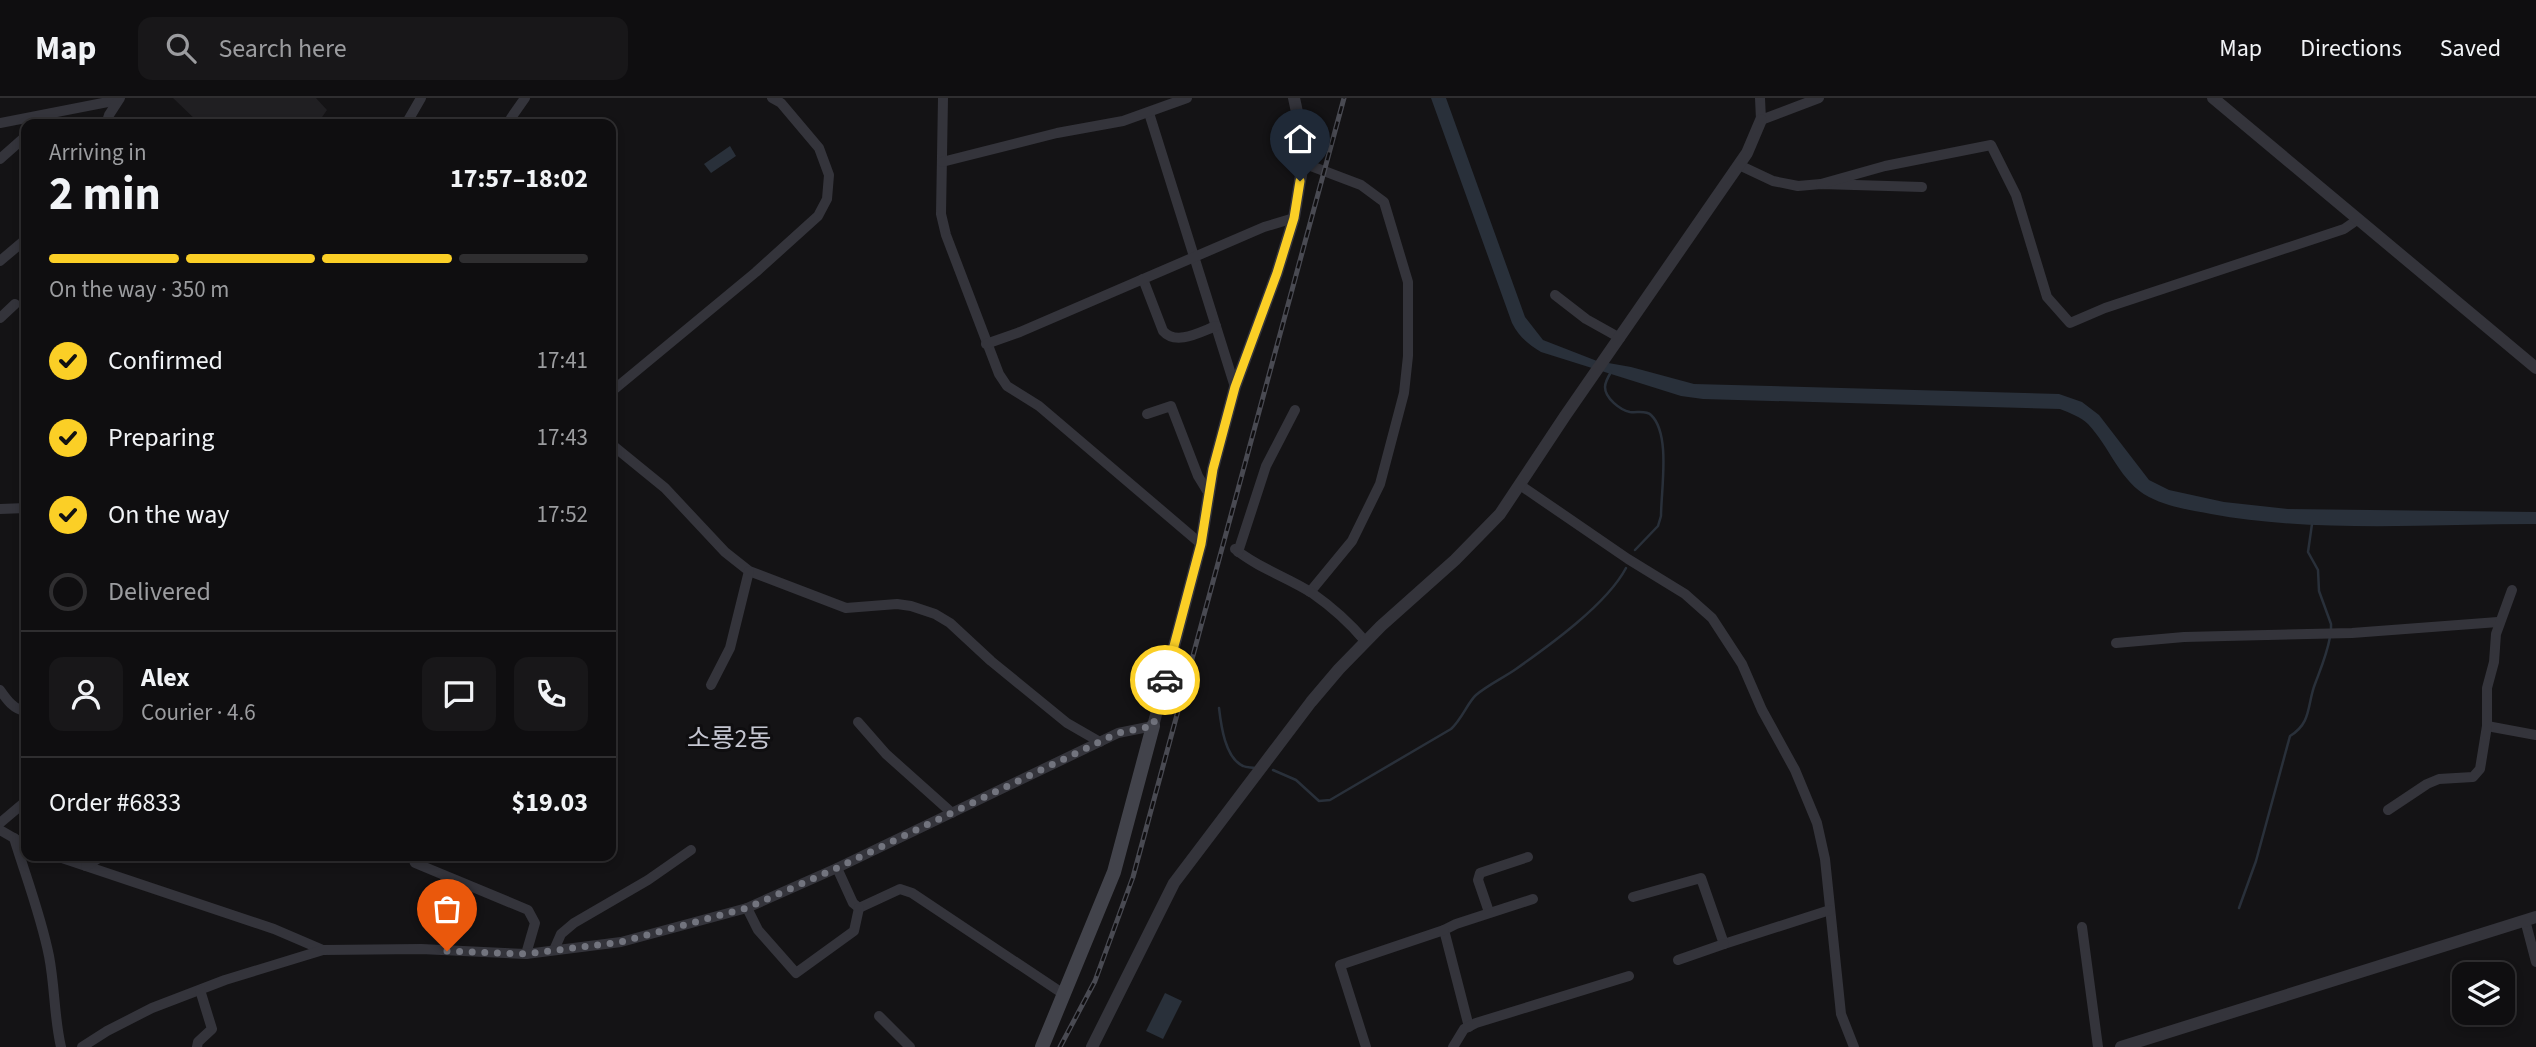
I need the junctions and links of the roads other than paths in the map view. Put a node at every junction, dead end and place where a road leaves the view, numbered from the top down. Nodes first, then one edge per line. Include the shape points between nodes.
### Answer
1 (421, 98) edge
2 (525, 98) edge
3 (772, 98) edge
4 (943, 98) edge
5 (1187, 98) edge
6 (1294, 98) edge
7 (1760, 98) edge
8 (1819, 98) edge
9 (2213, 98) edge
10 (118, 99) edge
11 (1149, 113) junction
12 (512, 118) dead end
13 (37, 119) edge
14 (108, 119) edge
15 (409, 119) edge
16 (1761, 120) junction
17 (21, 121) edge
18 (0, 122) edge
19 (21, 140) edge
20 (0, 159) edge
21 (942, 162) junction
22 (1303, 163) junction
23 (1739, 165) junction
24 (1821, 184) junction
25 (1922, 187) dead end
26 (1294, 218) junction
27 (2357, 220) junction
28 (21, 243) edge
29 (1194, 258) junction
30 (0, 261) edge
31 (1143, 279) junction
32 (1555, 295) dead end
33 (15, 304) dead end
34 (0, 318) edge
35 (1216, 326) junction
36 (1620, 338) junction
37 (986, 344) junction
38 (2536, 368) edge
39 (1235, 387) junction
40 (616, 388) edge
41 (1295, 410) dead end
42 (1147, 414) dead end
43 (616, 448) edge
44 (1520, 485) junction
45 (1209, 494) junction
46 (21, 508) edge
47 (0, 509) edge
48 (1201, 544) junction
49 (749, 571) junction
50 (2512, 590) dead end
51 (1310, 592) junction
52 (2498, 622) junction
53 (1365, 641) junction
54 (2116, 643) dead end
55 (711, 685) dead end
56 (2, 696) edge
57 (21, 710) edge
58 (858, 722) dead end
59 (1153, 726) junction
60 (2487, 726) junction
61 (2536, 735) edge
62 (1100, 742) junction
63 (21, 805) edge
64 (2388, 810) dead end
65 (952, 813) junction
66 (0, 823) edge
67 (0, 830) edge
68 (14, 838) junction
69 (21, 842) edge
70 (691, 850) dead end
71 (1528, 857) dead end
72 (21, 859) edge
73 (21, 861) edge
74 (71, 861) edge
75 (94, 861) edge
76 (414, 861) edge
77 (86, 866) junction
78 (837, 868) junction
79 (1633, 897) dead end
80 (1533, 899) dead end
81 (747, 908) junction
82 (859, 908) junction
83 (1830, 910) junction
84 (1489, 912) junction
85 (2530, 918) edge
86 (2082, 927) dead end
87 (1444, 930) junction
88 (1724, 944) junction
89 (323, 950) junction
90 (554, 950) junction
91 (526, 954) junction
92 (1678, 960) dead end
93 (2536, 962) edge
94 (1629, 976) dead end
95 (200, 990) junction
96 (1065, 995) junction
97 (879, 1016) dead end
98 (1469, 1027) junction
99 (61, 1047) edge
100 (82, 1047) edge
101 (197, 1047) edge
102 (910, 1047) edge
103 (1042, 1047) edge
104 (1092, 1047) edge
105 (1366, 1047) edge
106 (1453, 1047) edge
107 (1854, 1047) edge
108 (2098, 1047) edge
109 (2121, 1047) edge

1 - 15 street
2 - 12 street
3 - 40 street via 819,148 829,175 827,199 818,215 756,272
4 - 21 street
5 - 11 street
6 - 22 street
7 - 16 street
8 - 16 street
9 - 27 street
10 - 13 street
10 - 14 street
11 - 21 street
11 - 29 street
16 - 23 street
17 - 18 street
19 - 20 street
21 - 37 street via 941,214 946,235
22 - 26 street
22 - 51 street via 1361,185 1384,202 1408,282 1404,393 1380,484 1352,541
23 - 24 street via 1773,181
23 - 36 street
24 - 25 street
24 - 27 street via 1991,145 2015,195 2047,297 2070,323 2344,229
26 - 29 street
26 - 39 street
27 - 38 street
28 - 30 street
29 - 31 street
29 - 35 street
31 - 35 street via 1167,336 1181,338
31 - 37 street
32 - 36 street
33 - 34 street
35 - 39 street
36 - 44 street
37 - 48 street via 1007,386 1039,406
39 - 45 street
41 - 51 street via 1266,466 1236,551
42 - 45 street via 1171,406
43 - 49 street via 665,488
44 - 53 street via 1481,535
44 - 83 street via 1685,594 1712,618 1742,664 1817,823
45 - 48 street
46 - 47 street
48 - 59 street
49 - 55 street via 730,648
49 - 62 street via 846,608 897,604 935,614 1067,723
50 - 52 street
51 - 53 street via 1337,611
52 - 54 street
52 - 60 street via 2487,688
53 - 104 street via 1311,702 1174,883
56 - 57 street
58 - 65 street via 886,754
59 - 62 street
59 - 96 main road via 1114,872
60 - 61 street
60 - 64 street via 2478,774 2439,779
62 - 65 street
63 - 66 street
65 - 78 street
67 - 68 street
68 - 69 street
68 - 72 street
70 - 90 street via 574,923 561,934
71 - 84 street via 1480,873 1478,880
73 - 99 street via 43,927
74 - 77 street
75 - 77 street
76 - 91 street via 528,910 535,923
77 - 89 street
78 - 81 street
78 - 82 street
79 - 88 street via 1701,878
80 - 84 street
81 - 82 street via 758,930 796,973 855,931
81 - 90 street via 621,942
82 - 96 street via 900,890 912,893
83 - 88 street
83 - 107 street via 1840,1014
84 - 87 street
85 - 93 street
85 - 109 street
86 - 108 street
87 - 98 street
87 - 105 street via 1340,965
88 - 92 street
89 - 91 street
89 - 95 street
90 - 91 street
94 - 98 street
95 - 100 street via 152,1008
95 - 101 street via 212,1029
96 - 103 main road
97 - 102 street
98 - 106 street

